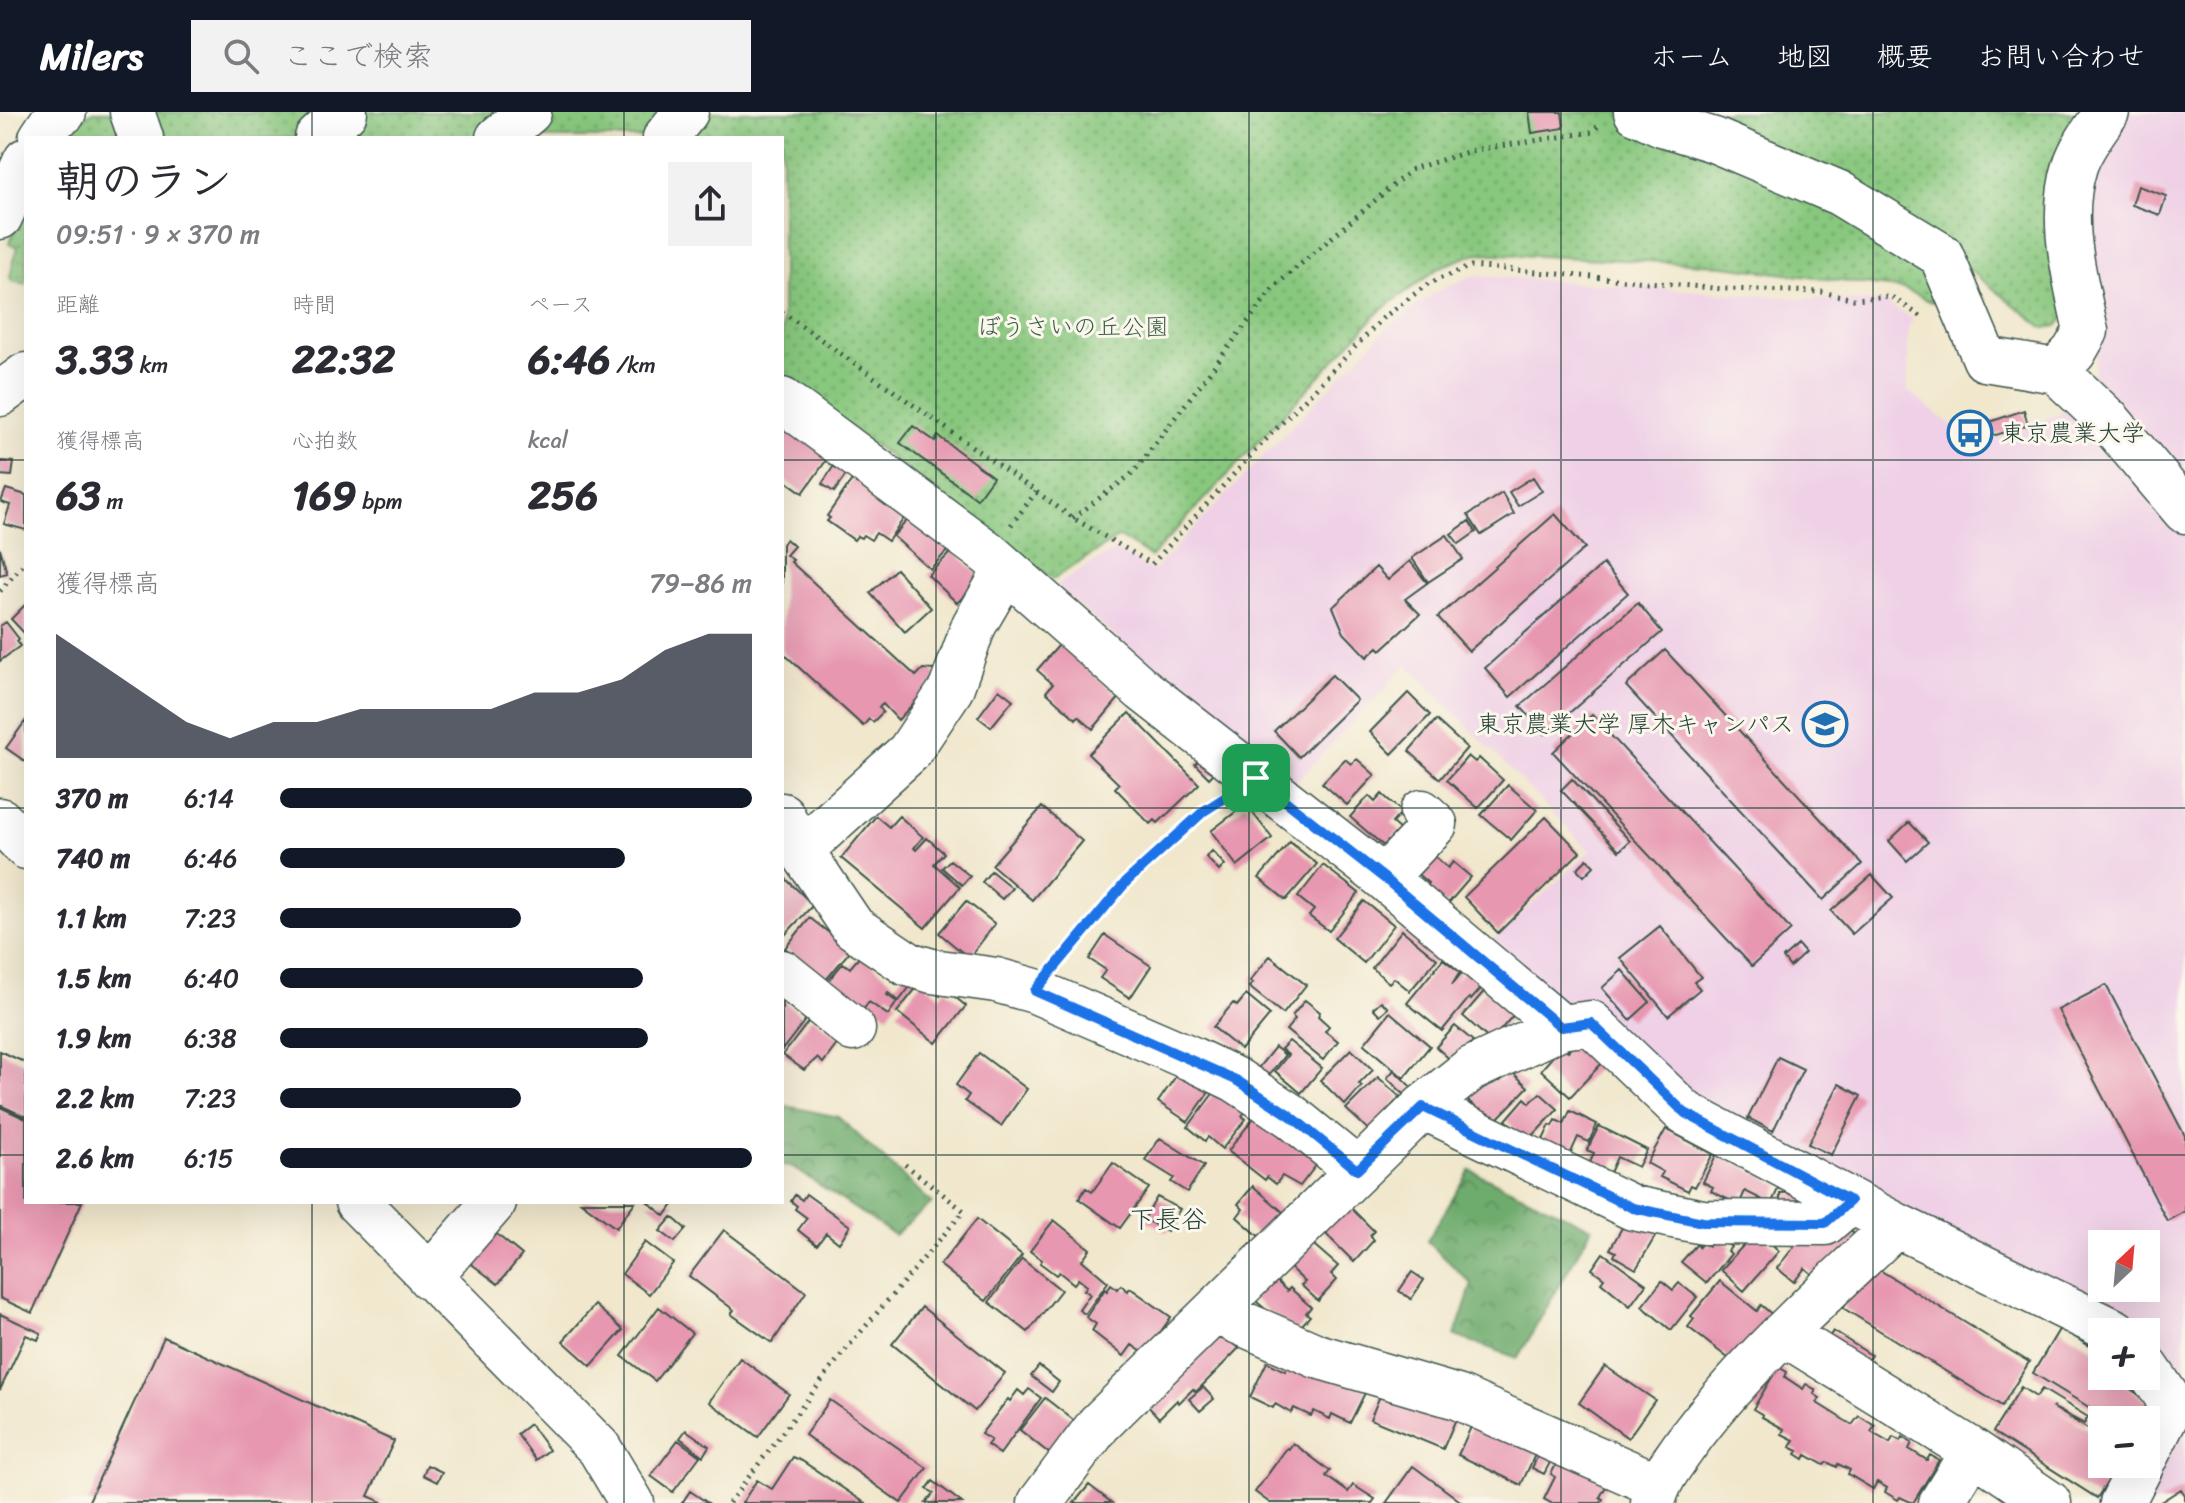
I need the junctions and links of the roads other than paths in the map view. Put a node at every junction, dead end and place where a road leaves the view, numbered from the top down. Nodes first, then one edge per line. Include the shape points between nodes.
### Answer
1 (64, 112) edge
2 (132, 112) edge
3 (345, 112) edge
4 (529, 112) edge
5 (686, 112) edge
6 (2107, 112) edge
7 (1619, 117) edge
8 (42, 136) edge
9 (140, 136) edge
10 (319, 136) edge
11 (500, 136) edge
12 (667, 136) edge
13 (24, 164) edge
14 (0, 217) edge
15 (2065, 362) junction
16 (24, 376) edge
17 (0, 394) edge
18 (784, 402) edge
19 (2185, 511) edge
20 (1006, 570) junction
21 (0, 820) edge
22 (1435, 824) dead end
23 (791, 842) edge
24 (24, 845) edge
25 (1384, 878) junction
26 (784, 974) edge
27 (1561, 1027) junction
28 (853, 1029) dead end
29 (1423, 1107) junction
30 (1357, 1170) junction
31 (1850, 1201) junction
32 (359, 1204) edge
33 (492, 1204) edge
34 (1896, 1225) junction
35 (429, 1277) junction
36 (1216, 1312) junction
37 (2088, 1318) edge
38 (1783, 1333) junction
39 (2160, 1386) edge
40 (2160, 1428) edge
41 (1973, 1451) junction
42 (2135, 1478) edge
43 (1655, 1494) edge
44 (629, 1501) edge
45 (1040, 1503) edge
46 (1941, 1503) edge
47 (2049, 1503) edge
48 (2122, 1503) edge

1 - 8 street
2 - 9 street
3 - 10 street
4 - 11 street
5 - 12 street
6 - 15 street via 2076,164 2068,207 2069,246 2086,331
7 - 15 street via 1714,140 1839,193 1941,255 1985,359
13 - 14 street
15 - 19 street
16 - 17 street
18 - 20 street
20 - 23 street via 974,625 951,689 909,752
20 - 25 street via 1143,690
21 - 24 street
22 - 25 street
23 - 30 street via 853,927 908,964 1035,991 1236,1080
25 - 27 street
26 - 28 street
27 - 29 street via 1471,1069
27 - 31 street via 1591,1023 1685,1113
29 - 30 street
29 - 31 street via 1633,1208 1703,1222 1825,1223
30 - 36 street
31 - 34 street
32 - 35 street
33 - 35 street
34 - 37 street
34 - 38 street
35 - 44 street via 599,1448
36 - 43 street via 1317,1356 1457,1397
36 - 45 street via 1099,1424
38 - 41 street
38 - 43 street via 1709,1413
39 - 40 street via 2172,1404
41 - 46 street
41 - 47 street
42 - 48 street

